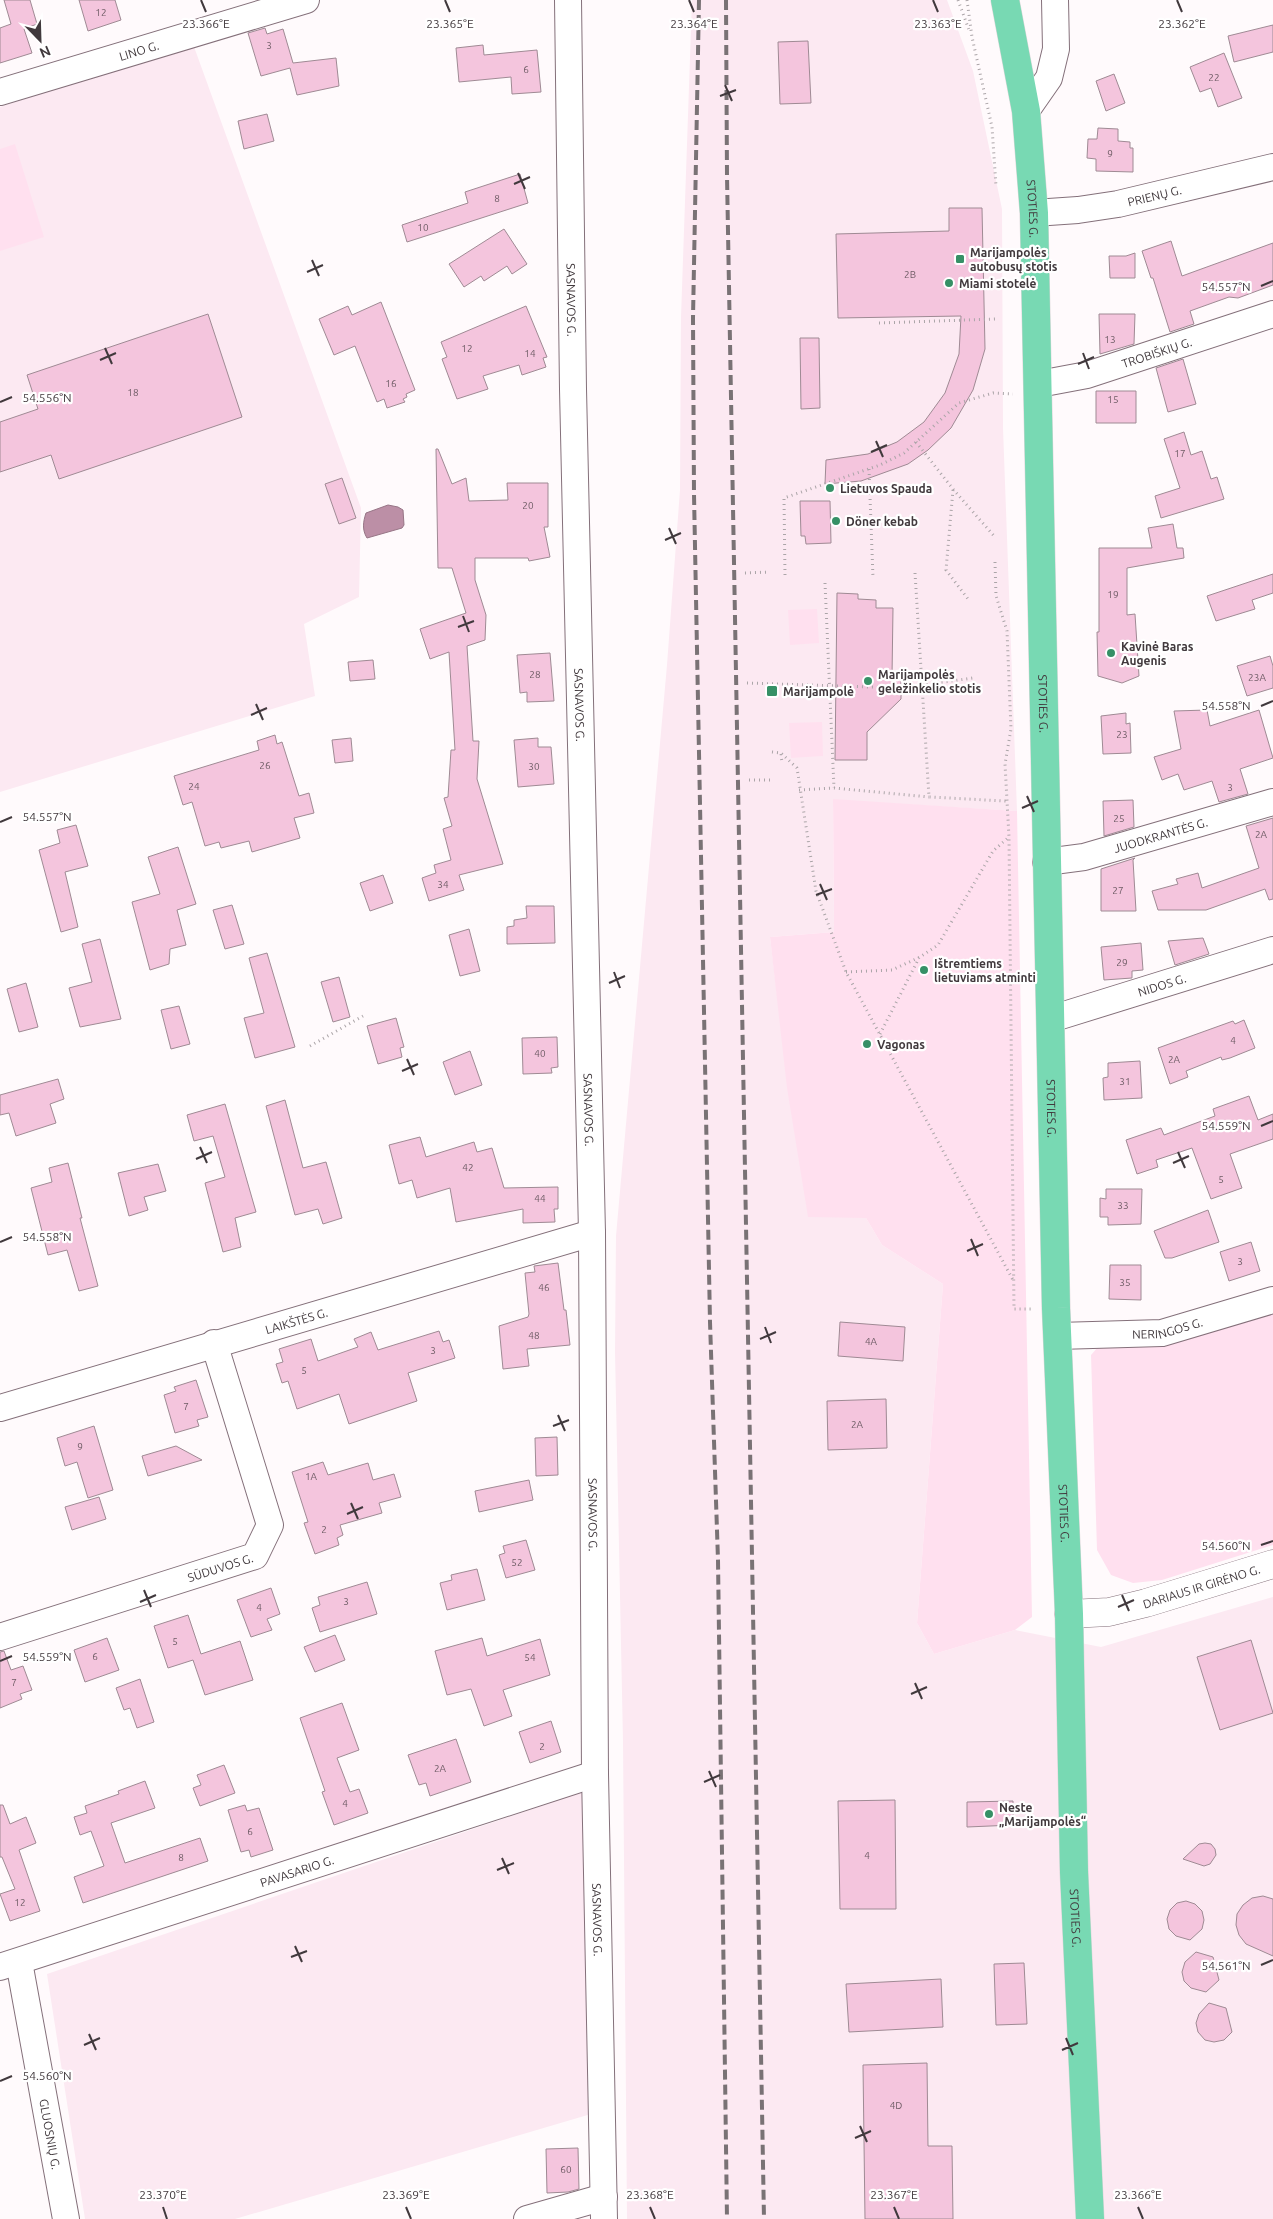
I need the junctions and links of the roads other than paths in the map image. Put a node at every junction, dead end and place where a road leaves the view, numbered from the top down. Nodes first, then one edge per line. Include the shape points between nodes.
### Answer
1 (306, 0) edge
2 (568, 0) edge
3 (1005, 0) edge
4 (1054, 0) edge
5 (0, 92) edge
6 (1026, 111) junction
7 (1273, 167) edge
8 (1034, 213) junction
9 (1273, 314) edge
10 (1039, 390) junction
11 (1273, 802) edge
12 (1046, 862) junction
13 (1273, 950) edge
14 (1051, 1019) junction
15 (592, 1233) junction
16 (1273, 1300) edge
17 (1058, 1336) junction
18 (214, 1343) junction
19 (0, 1408) edge
20 (1273, 1564) edge
21 (1070, 1614) junction
22 (0, 1637) edge
23 (595, 1774) junction
24 (9, 1965) edge
25 (604, 2208) edge
26 (66, 2219) edge
27 (527, 2219) edge
28 (1090, 2219) edge

1 - 5 street, LINO G.
2 - 15 street, SASNAVOS G.
3 - 6 main road, STOTIES G.
4 - 6 street via 1056,49 1049,78
6 - 8 main road, STOTIES G.
7 - 8 street, PRIENŲ G. via 1118,204
8 - 10 main road, STOTIES G.
9 - 10 street, TROBIŠKIŲ G.
10 - 12 main road, STOTIES G.
11 - 12 street, JUODKRANTĖS G. via 1084,857
12 - 14 main road, STOTIES G.
13 - 14 street, NIDOS G.
14 - 17 main road, STOTIES G.
15 - 18 street, LAIKŠTĖS G.
15 - 23 street, SASNAVOS G.
16 - 17 street, NERINGOS G. via 1162,1333
17 - 21 main road, STOTIES G.
18 - 19 street, LAIKŠTĖS G.
18 - 22 street, SŪDUVOS G. via 270,1525 255,1556
20 - 21 street, DARIAUS IR GIRĖNO G. via 1146,1603 1109,1612
21 - 28 main road, STOTIES G. via 1074,1872
23 - 24 street, PAVASARIO G.
23 - 25 street, SASNAVOS G.
24 - 26 street, GLUOSNIŲ G.
25 - 27 street

